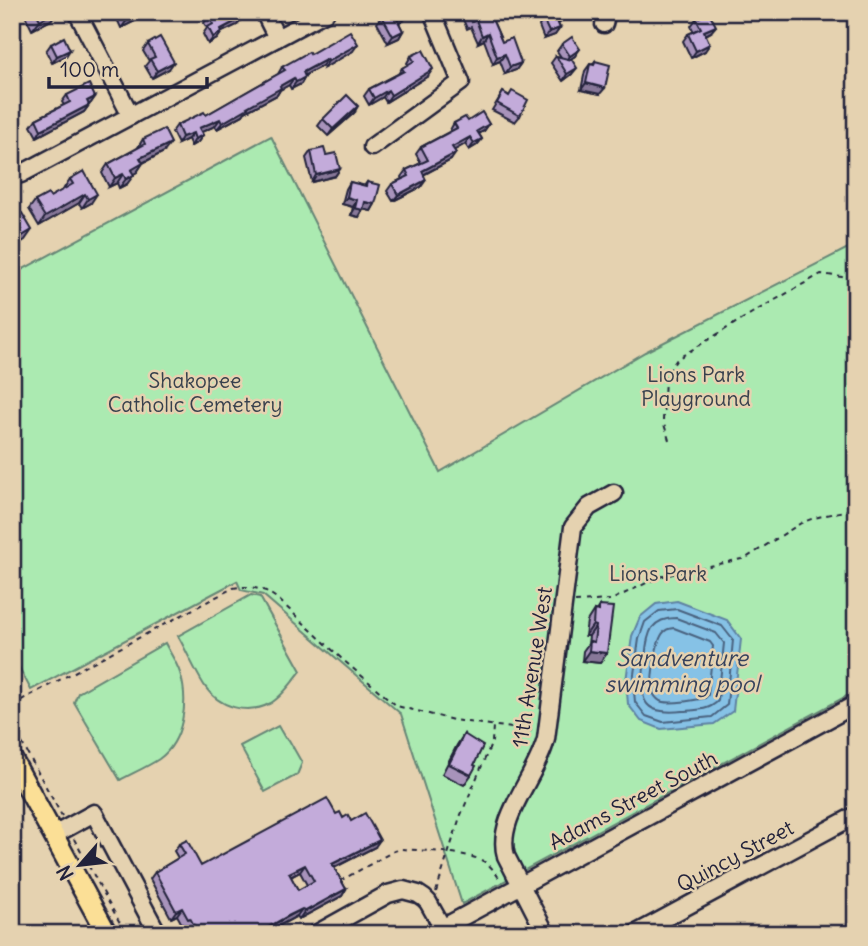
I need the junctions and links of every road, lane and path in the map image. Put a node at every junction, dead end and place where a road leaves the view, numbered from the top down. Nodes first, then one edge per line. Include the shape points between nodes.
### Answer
1 (77, 12) edge
2 (264, 12) edge
3 (326, 12) edge
4 (432, 12) edge
5 (276, 37) junction
6 (131, 116) junction
7 (372, 147) dead end
8 (12, 176) edge
9 (856, 286) edge
10 (669, 440) dead end
11 (614, 494) dead end
12 (856, 508) edge
13 (564, 601) junction
14 (856, 704) edge
15 (12, 705) edge
16 (493, 725) junction
17 (538, 731) dead end
18 (12, 759) edge
19 (856, 815) edge
20 (54, 835) junction
21 (447, 854) junction
22 (338, 882) edge
23 (514, 888) junction
24 (434, 898) dead end
25 (436, 931) edge
26 (107, 934) edge
27 (158, 934) edge
28 (316, 934) edge
29 (546, 934) edge
30 (635, 934) edge

1 - 6 street
2 - 5 street
3 - 5 street
4 - 7 street via 461,82
5 - 6 street
6 - 8 street
9 - 10 path via 842,277 821,274 677,359 665,377 663,421
11 - 13 street, 11th Avenue West via 589,507 573,527
12 - 13 path via 801,523 746,558 659,577 611,600
13 - 23 street, 11th Avenue West via 546,740 503,836
14 - 23 street, Adams Street South
15 - 16 path via 233,589 251,587 278,599 397,706
16 - 17 path
16 - 21 path via 492,742
18 - 20 main road
19 - 30 street, Quincy Street
20 - 26 main road
20 - 27 street via 94,813
21 - 22 path via 397,850
21 - 23 path via 484,861
21 - 24 path
23 - 25 street, Adams Street South
23 - 29 street, 11th Avenue West
25 - 28 street via 428,902 403,890

